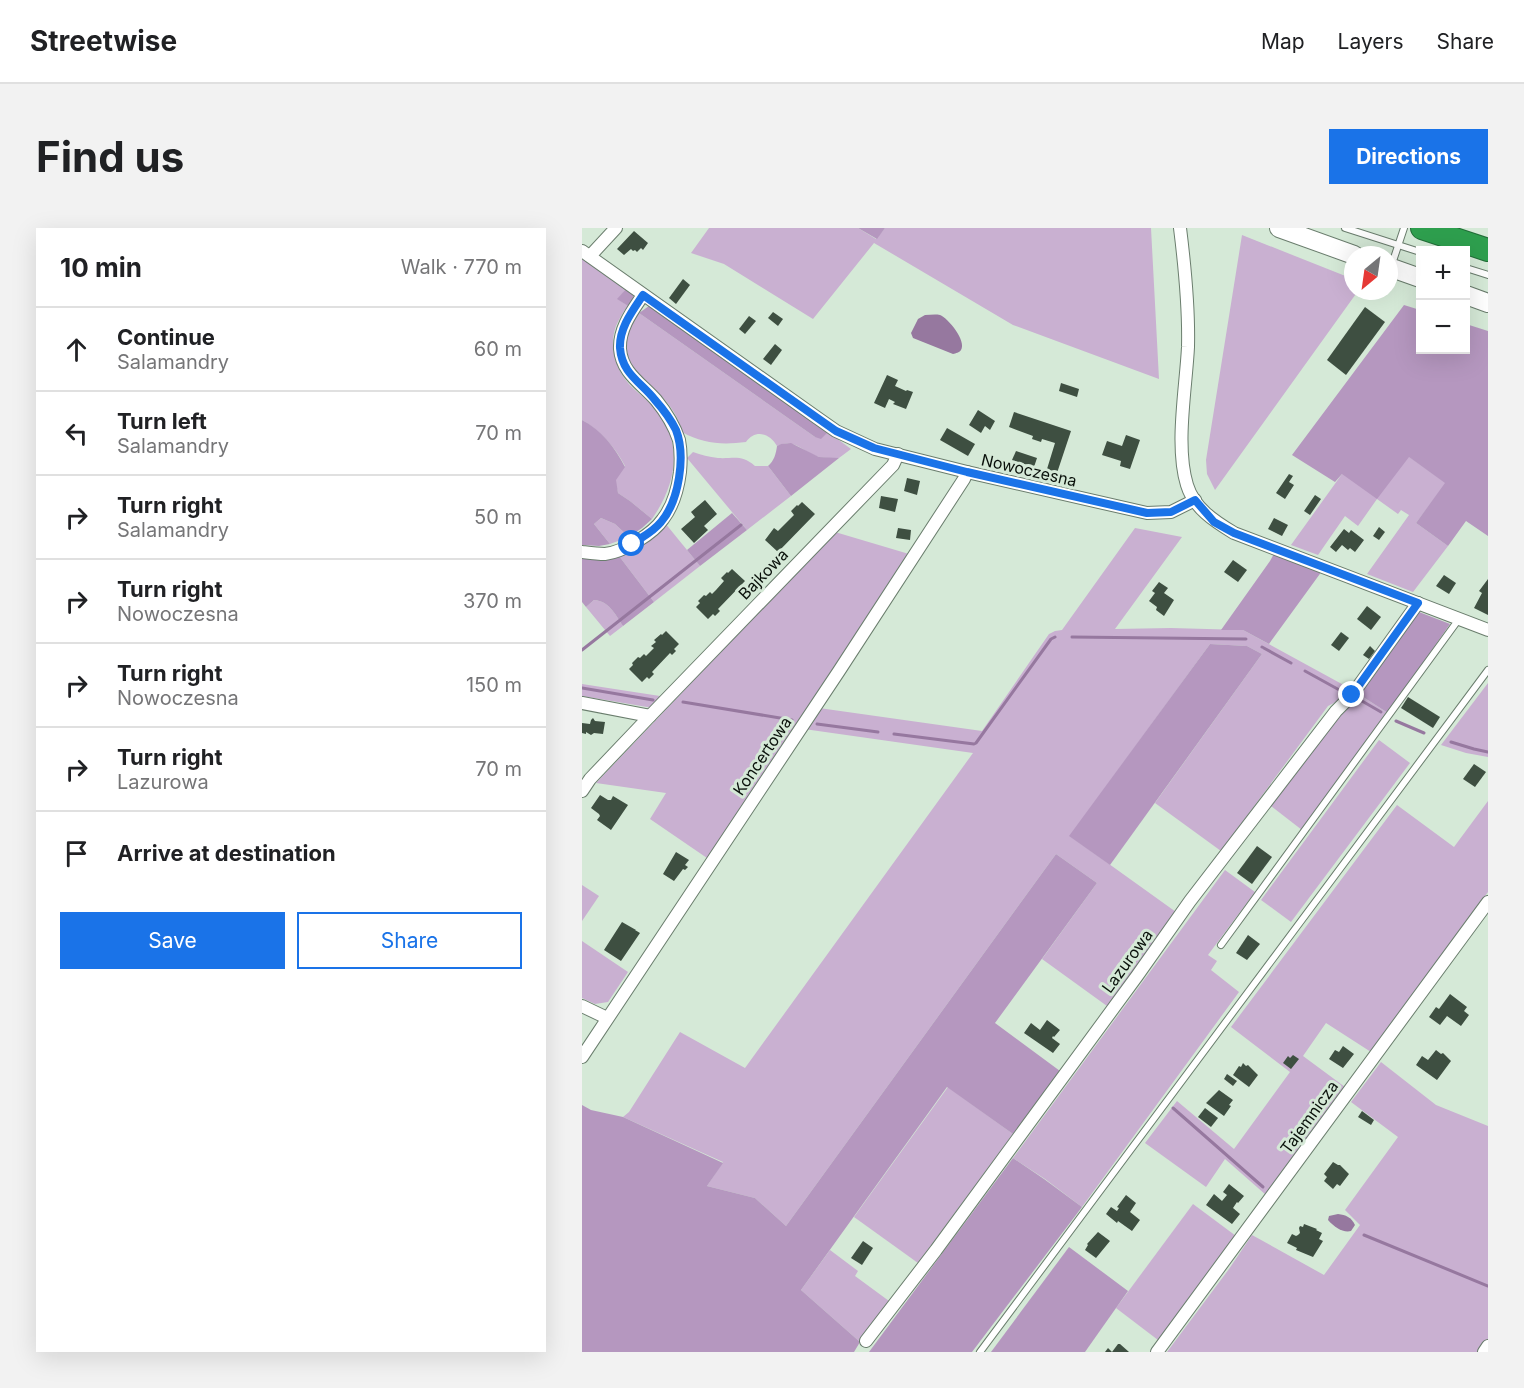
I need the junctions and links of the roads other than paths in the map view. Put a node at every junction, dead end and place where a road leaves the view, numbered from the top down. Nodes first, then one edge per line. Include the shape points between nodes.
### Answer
1 (616, 228) edge
2 (1180, 228) edge
3 (1279, 228) edge
4 (1345, 228) edge
5 (1404, 228) edge
6 (1422, 228) edge
7 (1445, 228) edge
8 (1399, 244) junction
9 (1482, 248) edge
10 (1416, 250) edge
11 (1344, 251) edge
12 (586, 254) edge
13 (1470, 269) edge
14 (1398, 270) edge
15 (1488, 275) edge
16 (1416, 277) edge
17 (643, 295) junction
18 (1470, 296) edge
19 (1488, 303) edge
20 (898, 454) junction
21 (967, 472) junction
22 (1195, 500) junction
23 (582, 552) edge
24 (1418, 603) junction
25 (1460, 619) junction
26 (1488, 630) edge
27 (1488, 670) edge
28 (582, 703) edge
29 (650, 716) junction
30 (582, 791) edge
31 (1488, 902) edge
32 (1221, 945) dead end
33 (582, 1006) edge
34 (608, 1018) junction
35 (582, 1057) edge
36 (866, 1341) dead end
37 (1488, 1346) edge
38 (980, 1352) edge
39 (1157, 1352) edge
40 (1484, 1352) edge

1 - 12 street, Nowoczesna
2 - 22 street via 1188,317 1181,452 1187,486
3 - 11 street
4 - 8 lane
5 - 8 lane
6 - 9 highway
7 - 9 lane
8 - 10 lane
12 - 17 street, Nowoczesna
13 - 15 lane
14 - 16 street
17 - 20 street, Nowoczesna via 836,431
17 - 23 street via 622,330 620,349 623,365 655,399 675,429 681,462 675,496 662,522 632,544 608,554
18 - 19 street
20 - 21 street, Nowoczesna
20 - 29 street, Bajkowa via 893,465
21 - 22 street, Nowoczesna via 1147,513 1171,512
21 - 34 street, Koncertowa
22 - 24 street via 1214,522 1234,533
24 - 25 street
24 - 36 street, Lazurowa via 1352,695 1190,901
25 - 26 street
25 - 32 lane
27 - 38 lane
28 - 29 street
29 - 30 street, Bajkowa
31 - 39 street, Tajemnicza
33 - 34 street
34 - 35 street, Koncertowa
37 - 40 street

